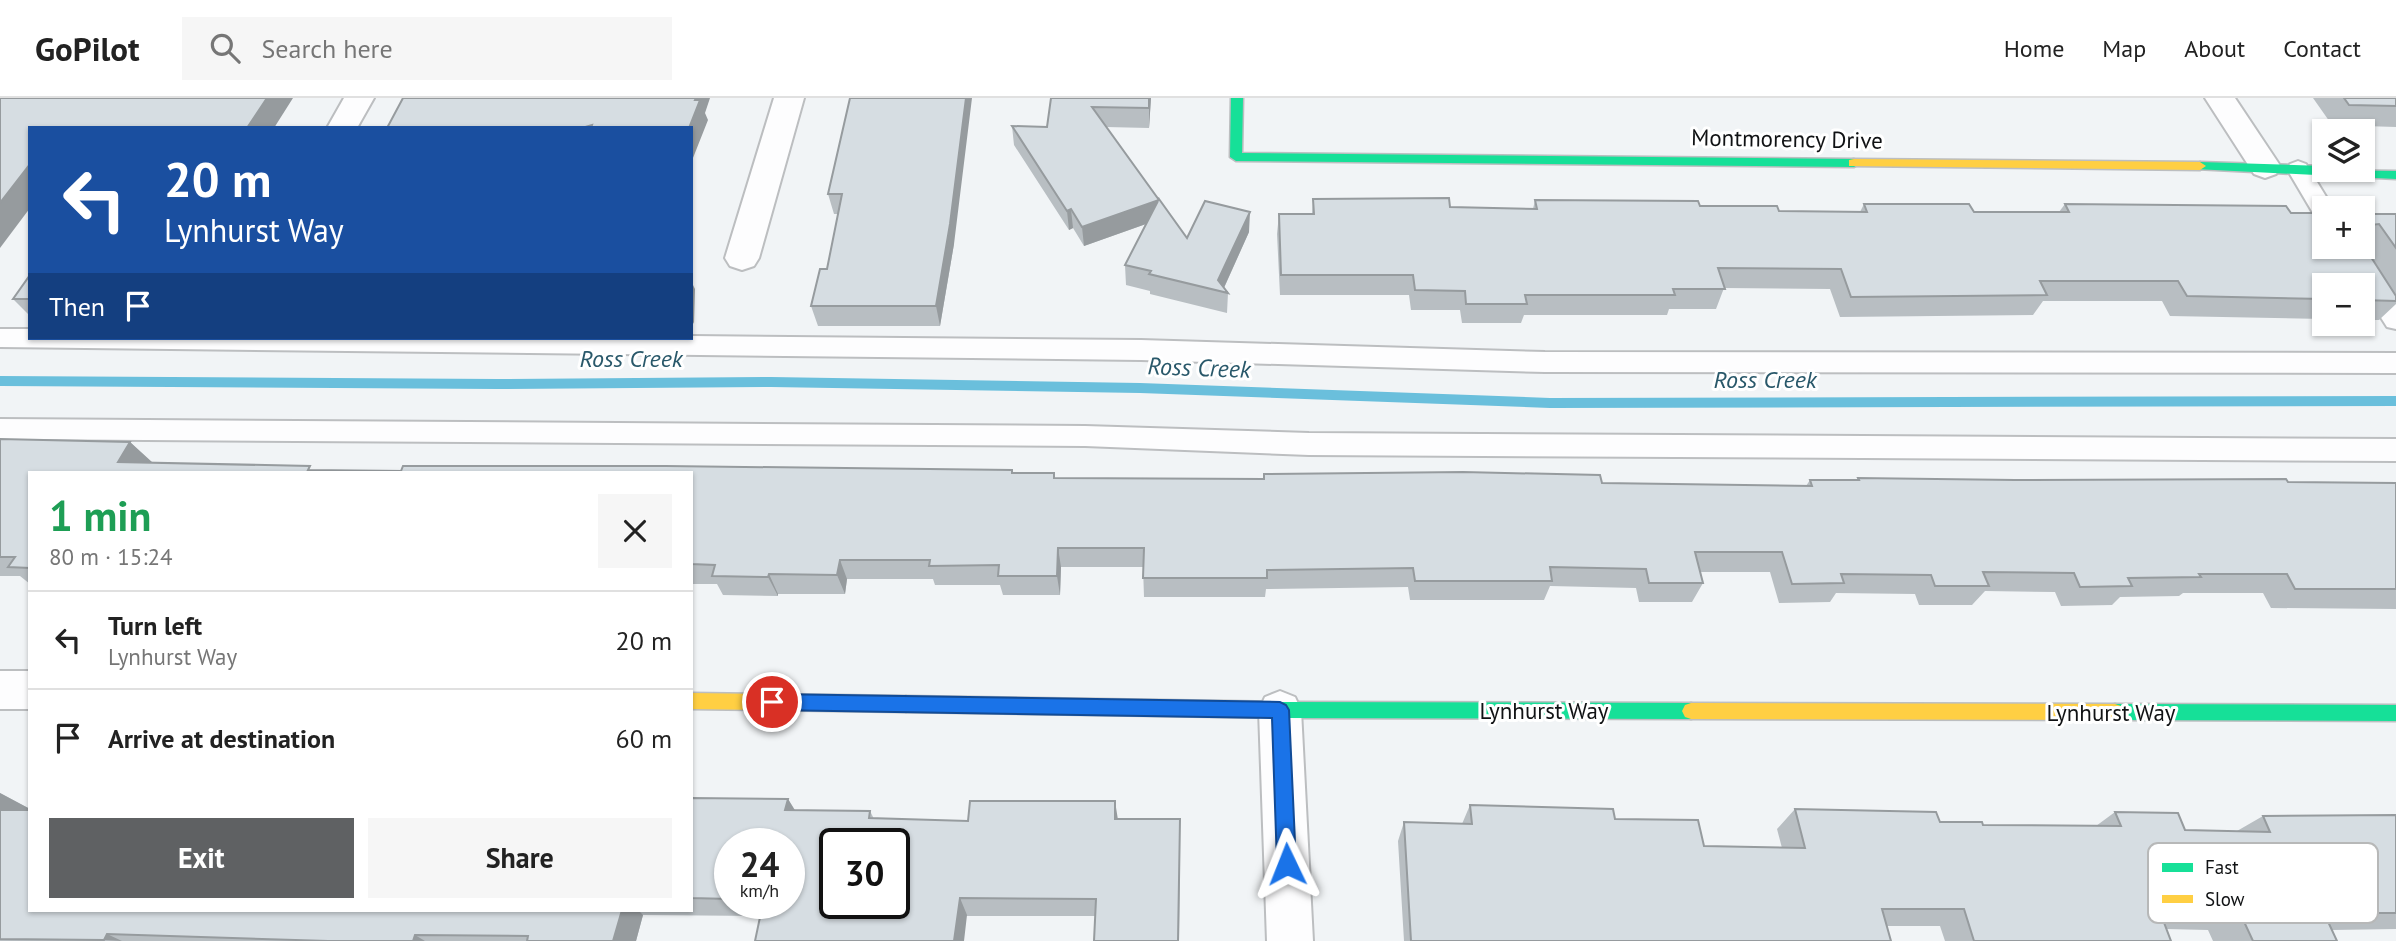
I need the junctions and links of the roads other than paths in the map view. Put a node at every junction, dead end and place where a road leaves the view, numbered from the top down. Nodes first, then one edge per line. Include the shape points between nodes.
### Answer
1 (359, 98) edge
2 (789, 98) edge
3 (1237, 98) edge
4 (2220, 98) edge
5 (343, 126) edge
6 (2265, 167) junction
7 (2298, 169) junction
8 (2396, 175) edge
9 (2314, 196) edge
10 (742, 258) dead end
11 (2356, 259) edge
12 (2396, 320) edge
13 (0, 338) edge
14 (28, 338) edge
15 (205, 340) edge
16 (2396, 363) edge
17 (0, 429) edge
18 (2396, 450) edge
19 (0, 690) edge
20 (28, 690) edge
21 (693, 701) edge
22 (1280, 710) junction
23 (2396, 713) edge
24 (1290, 941) edge

1 - 5 street
2 - 10 street
3 - 6 street, Montmorency Drive via 1236,157
4 - 6 street
6 - 7 street, Montmorency Drive
7 - 8 street, Montmorency Drive
7 - 9 lane
11 - 12 lane
13 - 14 lane
15 - 16 lane via 1127,349 1545,362
17 - 18 lane
19 - 20 street
21 - 22 street, Lynhurst Way
22 - 23 street, Lynhurst Way
22 - 24 street

